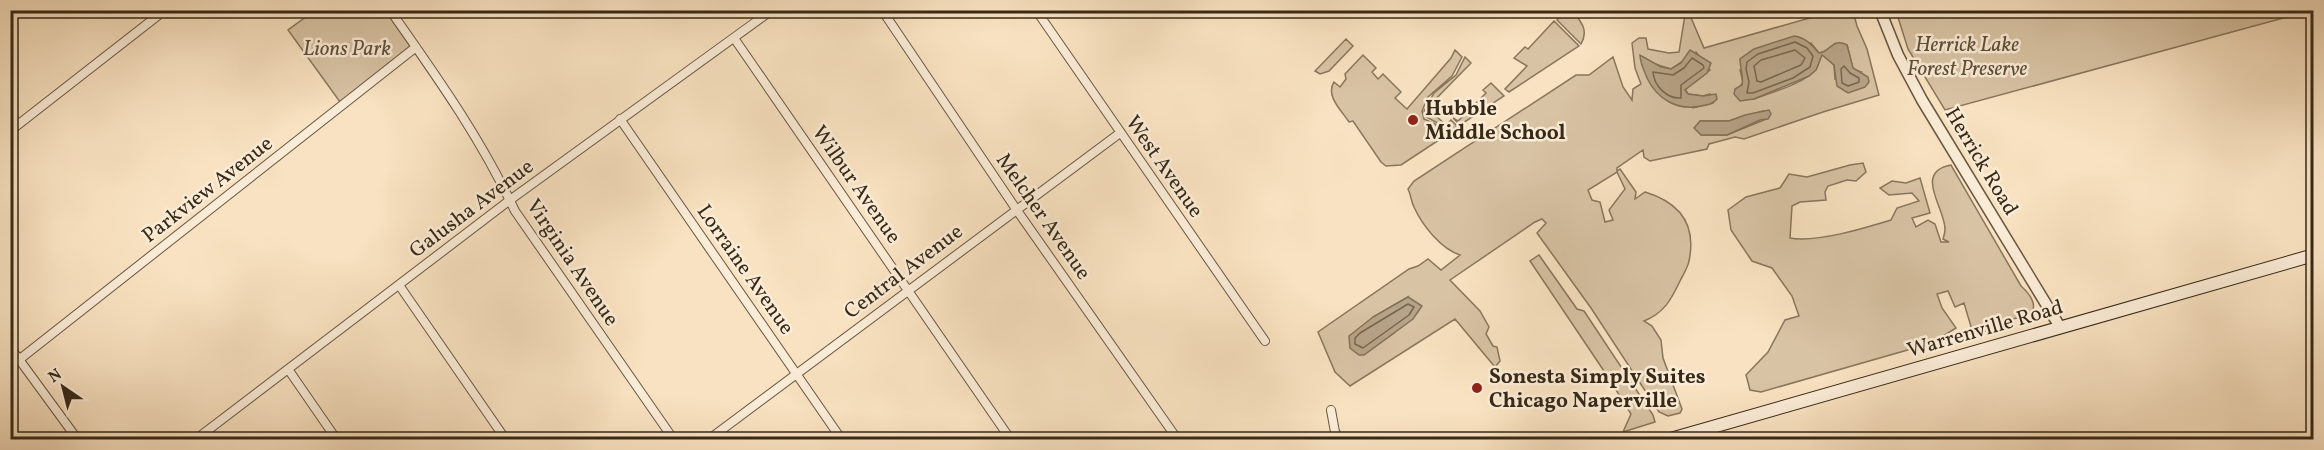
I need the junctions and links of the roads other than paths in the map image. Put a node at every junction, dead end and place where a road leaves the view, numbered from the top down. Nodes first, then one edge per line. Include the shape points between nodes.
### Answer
1 (165, 10) edge
2 (390, 10) edge
3 (772, 10) edge
4 (882, 10) edge
5 (1036, 10) edge
6 (1880, 10) edge
7 (734, 38) junction
8 (416, 47) junction
9 (620, 119) junction
10 (10, 131) edge
11 (1120, 133) junction
12 (510, 200) junction
13 (1016, 209) junction
14 (2313, 255) edge
15 (399, 285) junction
16 (908, 290) junction
17 (2060, 327) junction
18 (1265, 341) dead end
19 (10, 346) edge
20 (20, 359) junction
21 (288, 369) junction
22 (797, 373) junction
23 (1331, 410) dead end
24 (78, 440) edge
25 (195, 440) edge
26 (337, 440) edge
27 (506, 440) edge
28 (674, 440) edge
29 (708, 440) edge
30 (842, 440) edge
31 (1011, 440) edge
32 (1178, 440) edge
33 (1340, 440) edge
34 (1667, 440) edge

1 - 10 street
2 - 8 street, Virginia Avenue
3 - 7 street, Galusha Avenue
4 - 13 street, Melcher Avenue
5 - 11 street, West Avenue
6 - 17 street, Herrick Road via 1918,93
7 - 9 street, Galusha Avenue
7 - 16 street, Wilbur Avenue
8 - 12 street, Virginia Avenue via 468,123
8 - 20 street, Parkview Avenue
9 - 12 street, Galusha Avenue
9 - 22 street, Lorraine Avenue
11 - 13 street, Central Avenue
11 - 18 street, West Avenue
12 - 15 street, Galusha Avenue
12 - 28 street, Virginia Avenue
13 - 16 street, Central Avenue
13 - 32 street, Melcher Avenue
14 - 17 main road, Warrenville Road
15 - 21 street, Galusha Avenue
15 - 27 street
16 - 22 street, Central Avenue
16 - 31 street, Wilbur Avenue
17 - 34 main road, Warrenville Road
19 - 20 street
20 - 24 street
21 - 25 street, Galusha Avenue
21 - 26 street
22 - 29 street, Central Avenue
22 - 30 street, Lorraine Avenue
23 - 33 street

